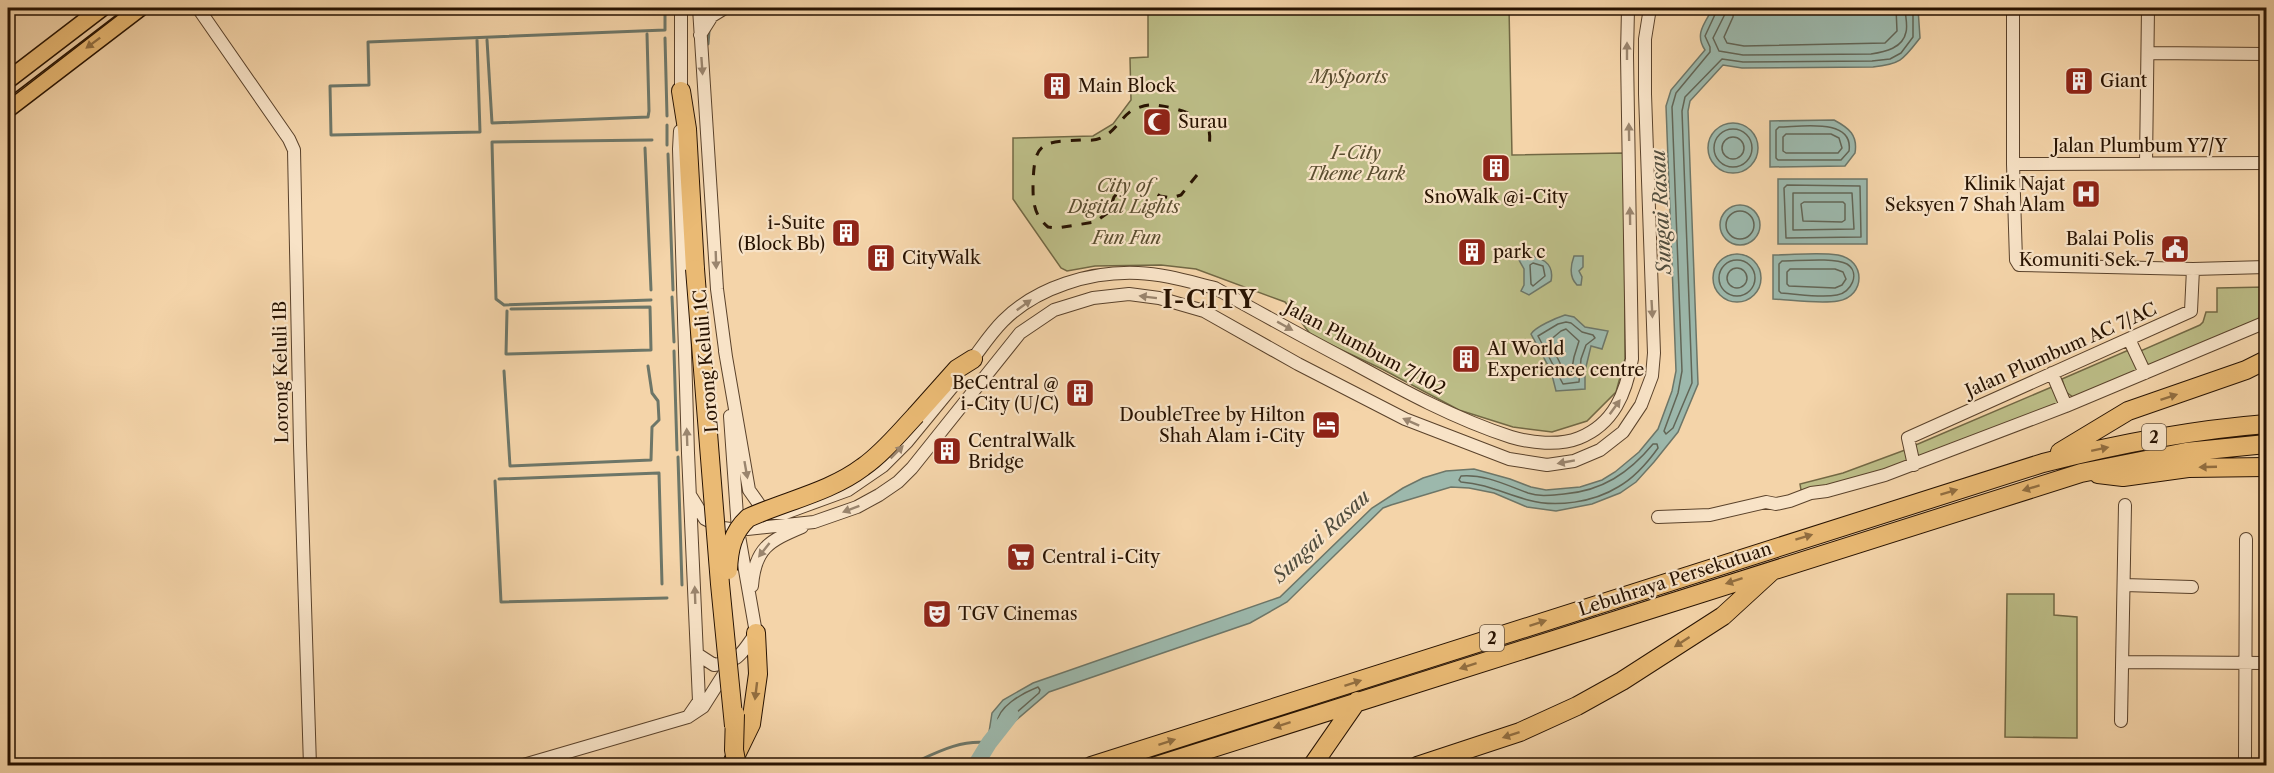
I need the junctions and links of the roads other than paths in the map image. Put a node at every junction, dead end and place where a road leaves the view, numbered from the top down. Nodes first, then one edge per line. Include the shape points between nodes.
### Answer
1 (102, 8) edge
2 (140, 8) edge
3 (198, 8) edge
4 (681, 8) edge
5 (699, 8) edge
6 (725, 8) edge
7 (1628, 8) edge
8 (1650, 8) edge
9 (2013, 8) edge
10 (2148, 8) edge
11 (700, 35) junction
12 (2148, 53) junction
13 (2266, 54) edge
14 (11, 76) edge
15 (681, 91) junction
16 (8, 109) edge
17 (2266, 163) edge
18 (2013, 164) junction
19 (2146, 164) junction
20 (2266, 267) edge
21 (2193, 269) junction
22 (2266, 322) edge
23 (2129, 339) junction
24 (725, 351) junction
25 (973, 359) junction
26 (2266, 360) edge
27 (2266, 367) edge
28 (2246, 370) junction
29 (2052, 373) junction
30 (2145, 373) junction
31 (2066, 406) junction
32 (1467, 421) junction
33 (2266, 424) edge
34 (1464, 443) junction
35 (2266, 444) edge
36 (2043, 463) junction
37 (1914, 465) junction
38 (2266, 467) edge
39 (2080, 473) junction
40 (690, 495) junction
41 (2125, 505) dead end
42 (1658, 517) dead end
43 (814, 522) junction
44 (738, 530) junction
45 (2246, 539) dead end
46 (1777, 567) junction
47 (2124, 585) junction
48 (2192, 587) dead end
49 (750, 609) junction
50 (756, 633) junction
51 (697, 654) junction
52 (2245, 661) junction
53 (732, 662) junction
54 (2123, 662) junction
55 (2266, 663) edge
56 (1357, 701) junction
57 (688, 717) junction
58 (2121, 721) dead end
59 (734, 726) junction
60 (2245, 758) dead end
61 (310, 765) edge
62 (520, 765) edge
63 (730, 765) edge
64 (737, 765) edge
65 (1091, 765) edge
66 (1156, 765) edge
67 (1312, 765) edge
68 (1417, 765) edge

1 - 14 main road
2 -> 16 main road
3 - 61 street, Lorong Keluli 1B via 294,150
4 - 15 street, Lorong Keluli 1C
5 - 11 street, Lorong Keluli 1C
6 - 11 street via 712,16
32 -> 7 street, Jalan Plumbum 7/102 via 1514,437 1552,443 1578,438 1599,426 1627,387 1632,359
8 -> 34 street via 1645,39 1645,94 1654,353 1652,376 1641,405 1623,432 1600,450 1574,461 1547,465 1509,459
9 - 18 street
10 - 12 street
11 -> 24 street, Lorong Keluli 1C via 717,289
12 - 13 street
12 - 19 street
40 -> 15 street, Lorong Keluli 1C via 679,149
15 - 59 highway, bridge
17 - 19 street, Jalan Plumbum Y7/Y
18 - 19 street, Jalan Plumbum Y7/Y
18 - 21 street via 2019,265
20 - 21 street
21 - 23 street, Jalan Plumbum AC 7/AC via 2191,311
22 - 30 street
23 - 29 street, Jalan Plumbum AC 7/AC
23 - 30 street
24 -> 25 street, Jalan Plumbum 7/102 via 749,490 761,507 771,513 785,513 848,490 884,466
24 - 44 street, Lorong Keluli 1C
25 -> 32 street, Jalan Plumbum 7/102 via 1003,321 1039,296 1068,282 1138,273 1215,288
25 - 59 highway, bridge via 957,369 881,453 862,468 747,518 734,534 728,574 737,682
26 - 28 highway
27 - 28 highway
36 -> 28 highway via 2128,411
29 - 31 street
29 - 37 street, Jalan Plumbum AC 7/AC via 1908,438
30 - 31 street
31 - 37 street
32 - 34 street
36 -> 33 highway, Lebuhraya Persekutuan / 2 via 2148,438
34 -> 43 street via 1368,401 1204,311 1129,294 1093,298 1054,310 1020,333 898,482 857,507
35 - 39 highway, Lebuhraya Persekutuan / 2 via 2186,452
65 -> 36 highway, Lebuhraya Persekutuan / 2
37 - 42 street via 1790,501 1710,515
38 -> 39 highway via 2188,468 2123,477
39 -> 46 highway, Lebuhraya Persekutuan / 2
40 - 44 street via 705,519
51 -> 40 street, Lorong Keluli 1C
41 - 47 street
43 - 44 street
43 -> 49 street via 775,538 761,551 753,572
44 - 49 street, Lorong Keluli 1C
45 - 52 street
46 -> 56 highway, Lebuhraya Persekutuan / 2
46 -> 68 highway via 1723,616 1577,706 1520,732
47 - 48 street
47 - 54 street
49 - 50 street, Lorong Keluli 1C
50 - 53 street
50 -> 63 highway via 758,674 751,724
51 - 53 street via 714,665
51 - 57 street, Lorong Keluli 1C via 699,701
52 - 54 street
52 - 55 street
52 - 60 street
53 - 57 street via 703,708
54 - 58 street
56 -> 66 highway, Lebuhraya Persekutuan / 2
56 - 67 highway
57 - 62 street
59 - 64 highway, bridge

